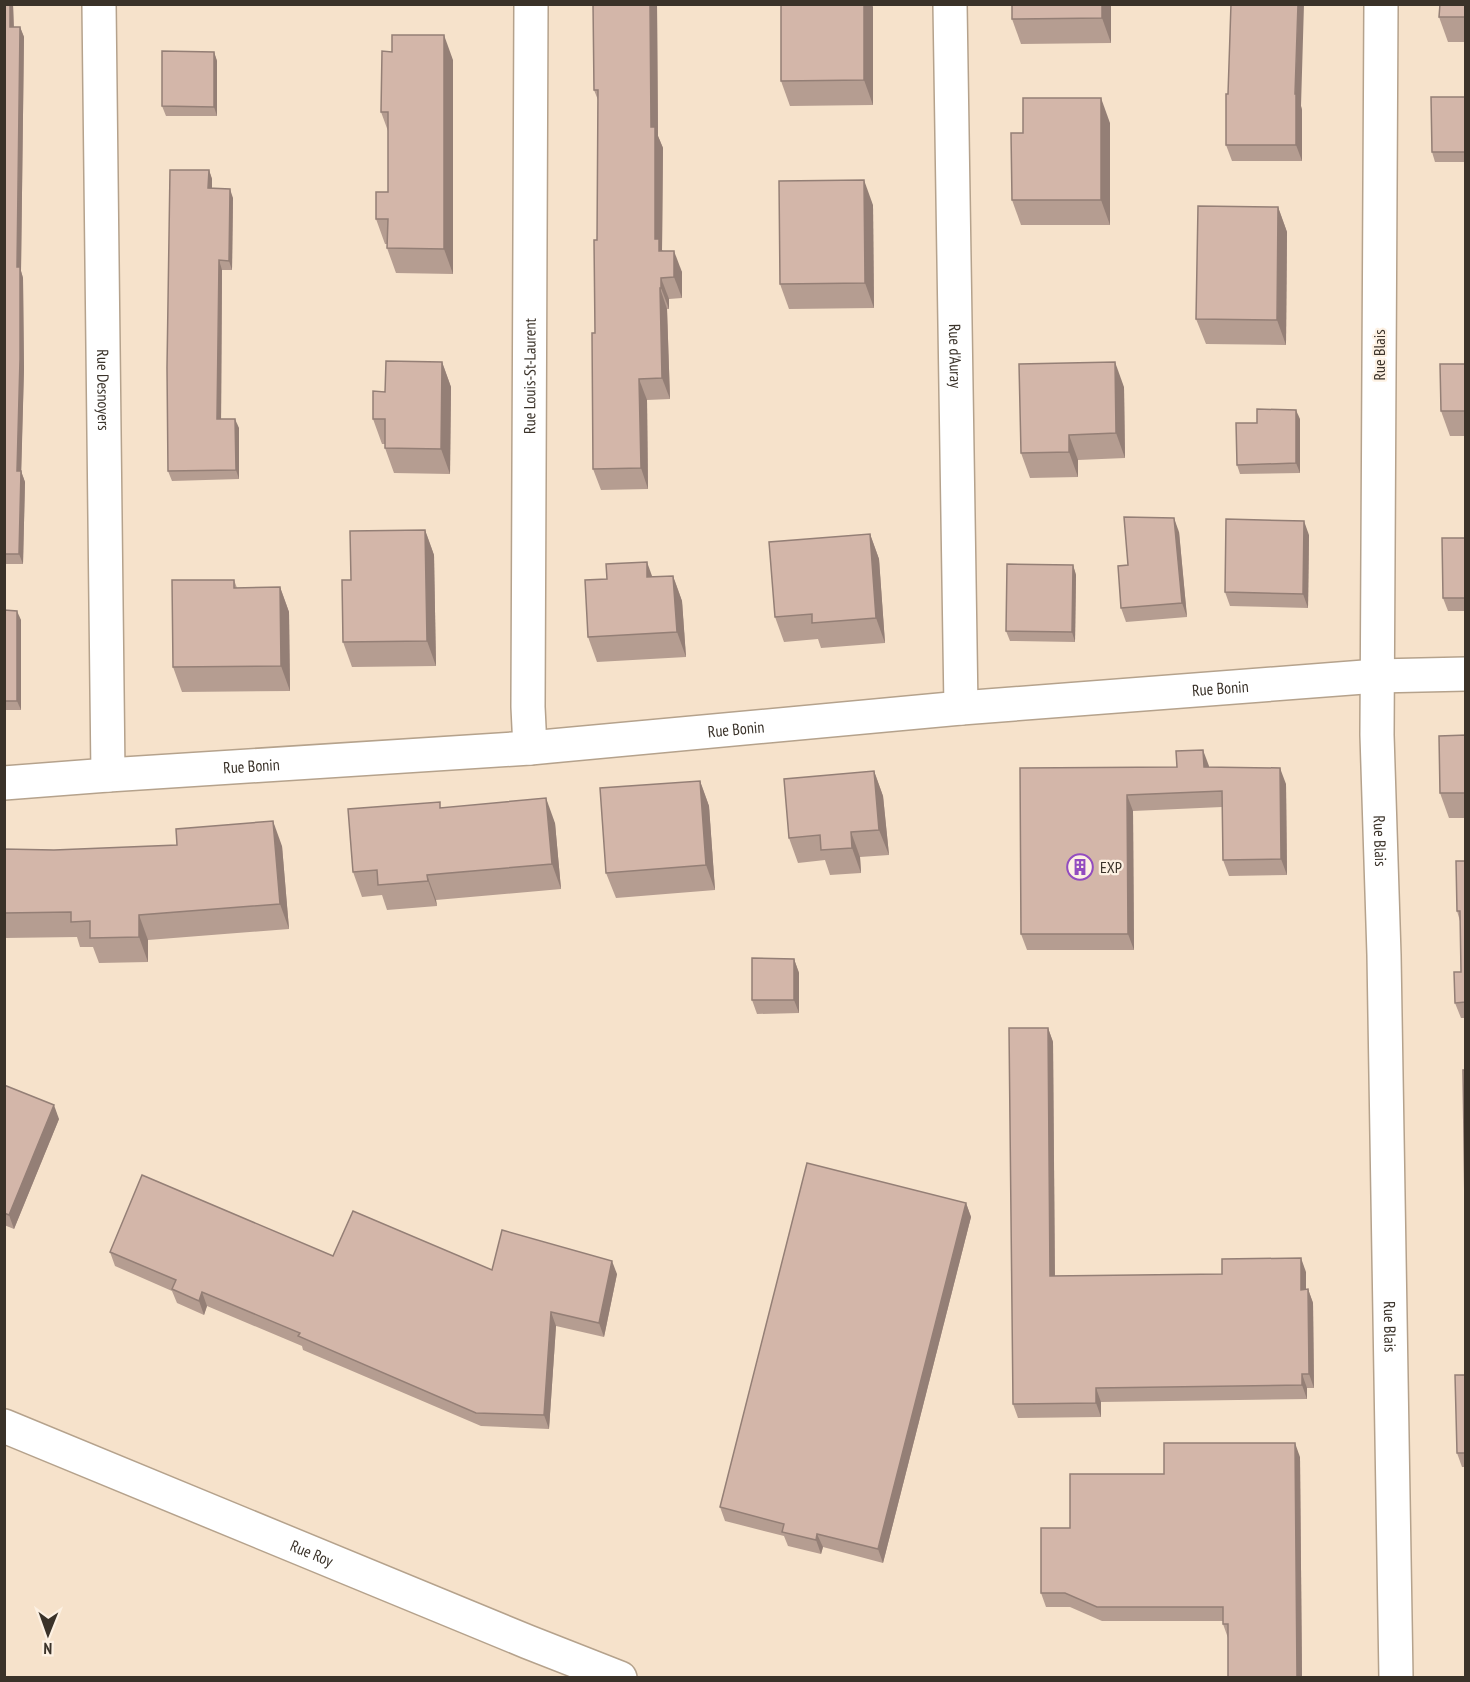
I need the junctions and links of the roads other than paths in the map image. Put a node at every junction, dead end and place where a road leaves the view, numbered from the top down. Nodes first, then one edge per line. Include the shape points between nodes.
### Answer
1 (99, 4) edge
2 (531, 4) edge
3 (950, 4) edge
4 (1381, 4) edge
5 (1466, 674) edge
6 (1377, 676) junction
7 (961, 708) junction
8 (530, 748) junction
9 (108, 775) junction
10 (4, 783) edge
11 (4, 1426) edge
12 (620, 1677) edge
13 (1396, 1677) edge

1 - 9 street, Rue Desnoyers
2 - 8 street, Rue Louis-St-Laurent
3 - 7 street, Rue d'Auray
4 - 6 street, Rue Blais
5 - 6 street, Rue Bonin
6 - 7 street, Rue Bonin
6 - 13 street, Rue Blais
7 - 8 street, Rue Bonin
8 - 9 street, Rue Bonin
9 - 10 street, Rue Bonin
11 - 12 street, Rue Roy

